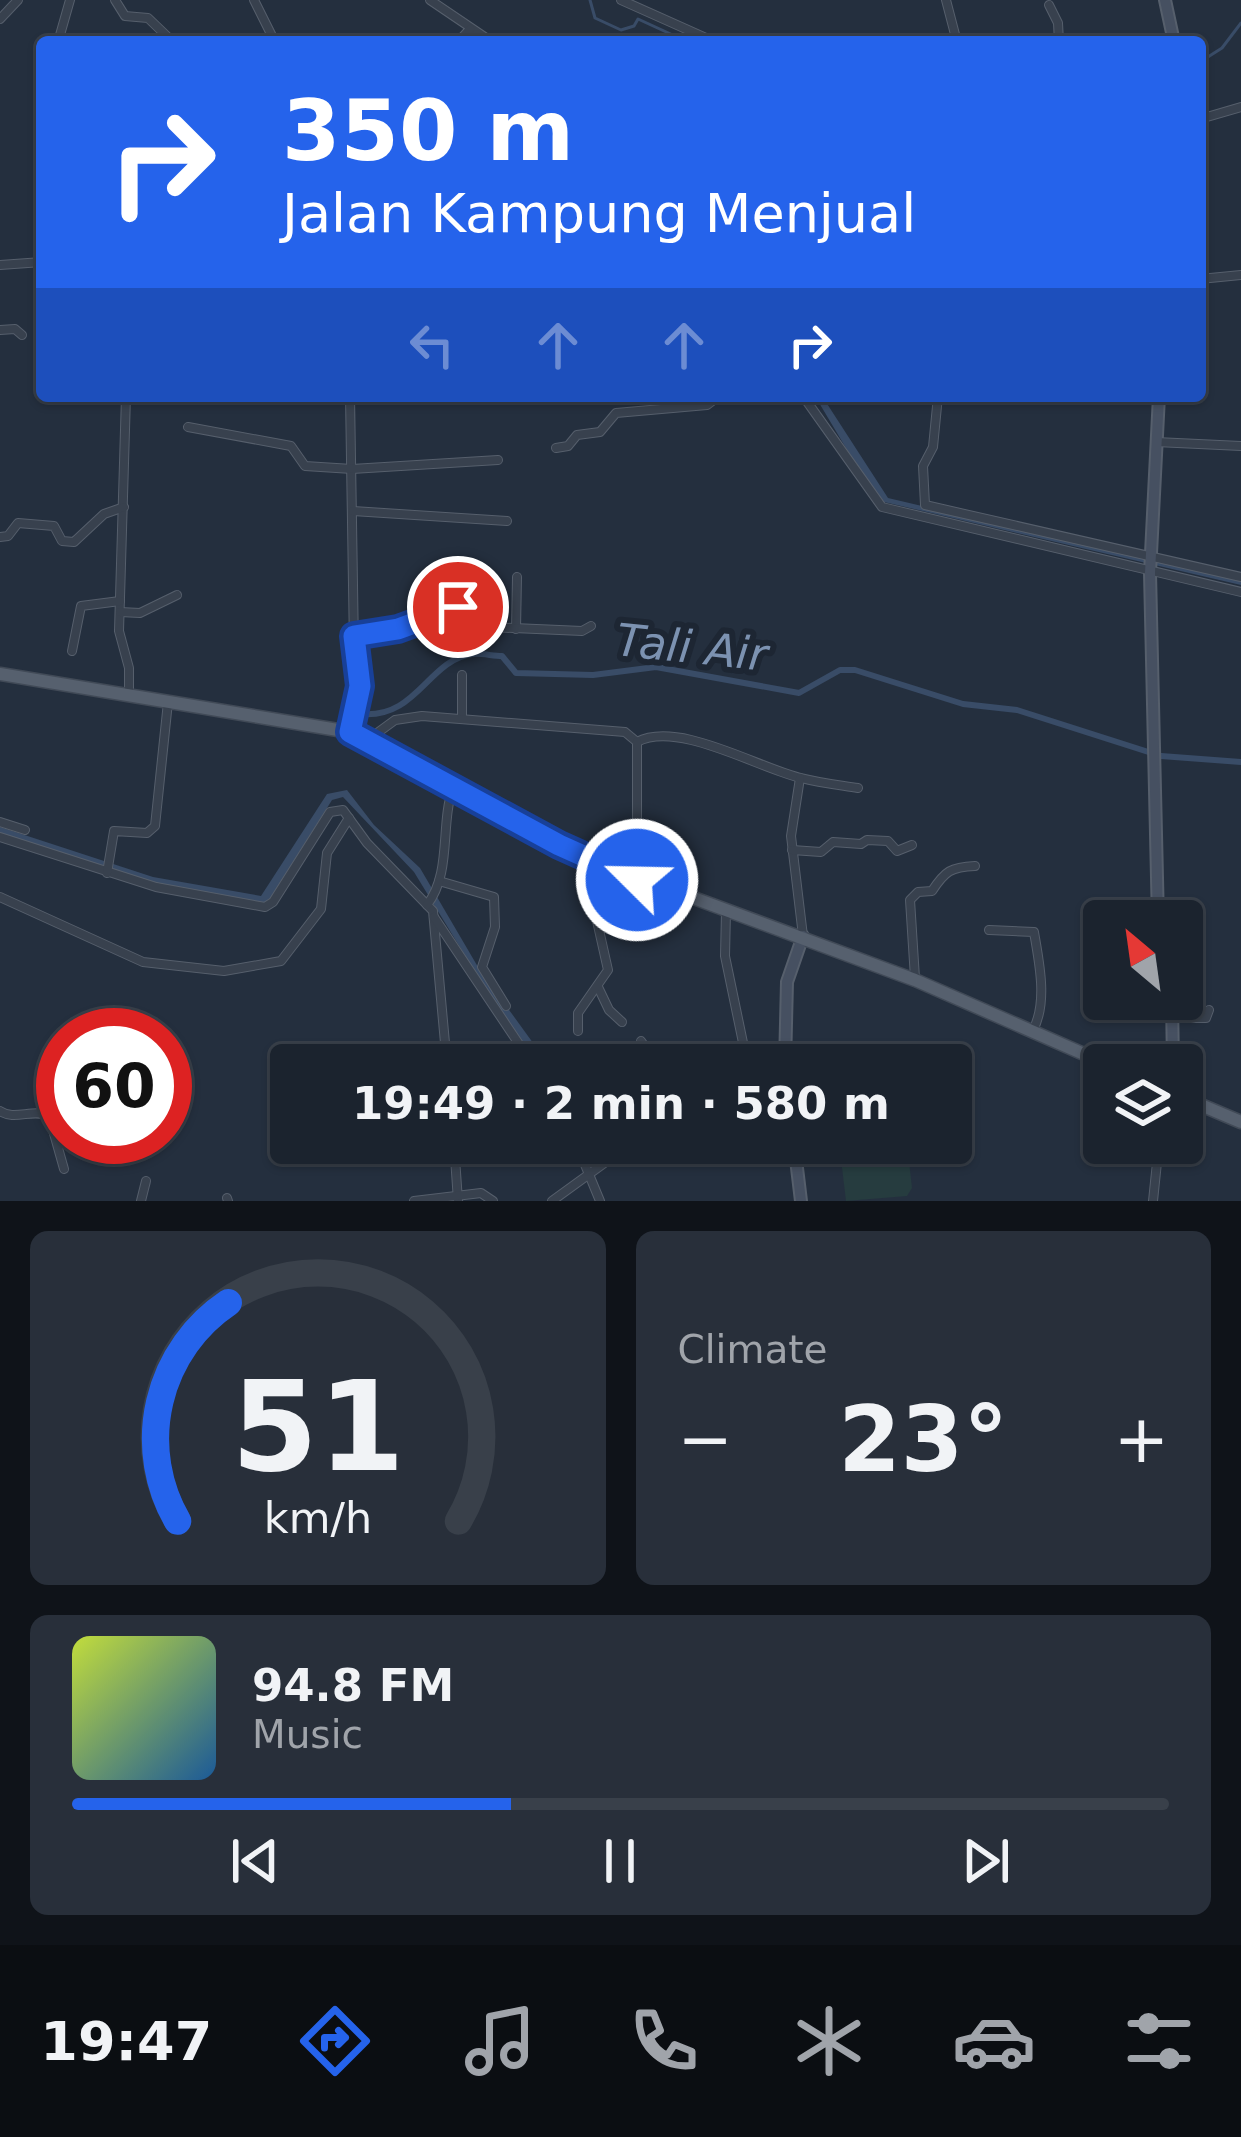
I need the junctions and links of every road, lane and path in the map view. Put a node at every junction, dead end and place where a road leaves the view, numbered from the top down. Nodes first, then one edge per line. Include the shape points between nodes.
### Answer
1 (18, 0) edge
2 (70, 0) edge
3 (115, 0) edge
4 (254, 0) edge
5 (430, 0) edge
6 (621, 0) edge
7 (946, 0) edge
8 (1165, 0) edge
9 (1048, 5) dead end
10 (0, 19) edge
11 (470, 29) junction
12 (60, 36) edge
13 (167, 36) edge
14 (272, 36) edge
15 (464, 36) edge
16 (482, 36) edge
17 (702, 36) edge
18 (955, 36) edge
19 (1059, 36) edge
20 (1173, 36) edge
21 (1241, 107) edge
22 (1206, 116) edge
23 (36, 262) edge
24 (0, 265) edge
25 (1241, 275) edge
26 (1206, 278) edge
27 (0, 330) edge
28 (22, 335) dead end
29 (126, 402) edge
30 (350, 402) edge
31 (711, 402) edge
32 (807, 402) edge
33 (937, 402) edge
34 (1159, 402) edge
35 (188, 427) dead end
36 (1156, 442) junction
37 (1241, 446) edge
38 (556, 448) dead end
39 (498, 460) dead end
40 (352, 469) junction
41 (124, 507) junction
42 (353, 511) junction
43 (507, 521) dead end
44 (0, 536) edge
45 (1150, 556) junction
46 (1150, 572) junction
47 (517, 577) dead end
48 (1241, 577) edge
49 (1241, 592) edge
50 (177, 595) dead end
51 (120, 607) junction
52 (590, 626) dead end
53 (517, 628) junction
54 (354, 636) junction
55 (72, 651) dead end
56 (0, 674) edge
57 (462, 675) dead end
58 (129, 694) junction
59 (168, 700) junction
60 (462, 718) junction
61 (350, 732) junction
62 (369, 739) junction
63 (637, 742) junction
64 (800, 778) junction
65 (453, 786) junction
66 (858, 788) dead end
67 (349, 818) junction
68 (0, 822) edge
69 (25, 830) dead end
70 (0, 837) edge
71 (912, 845) dead end
72 (792, 850) junction
73 (591, 860) junction
74 (976, 866) dead end
75 (108, 868) junction
76 (637, 880) junction
77 (438, 887) junction
78 (0, 897) edge
79 (1157, 900) edge
80 (429, 904) junction
81 (726, 910) junction
82 (433, 916) junction
83 (989, 930) dead end
84 (803, 937) junction
85 (915, 980) junction
86 (598, 987) junction
87 (506, 1006) dead end
88 (1209, 1010) dead end
89 (1203, 1018) edge
90 (622, 1022) dead end
91 (578, 1031) dead end
92 (1032, 1031) junction
93 (640, 1041) dead end
94 (445, 1044) edge
95 (519, 1044) edge
96 (642, 1044) edge
97 (740, 1044) edge
98 (785, 1044) edge
99 (1083, 1054) edge
100 (1203, 1106) edge
101 (0, 1111) edge
102 (1241, 1123) edge
103 (456, 1164) edge
104 (590, 1164) edge
105 (599, 1164) edge
106 (797, 1164) edge
107 (1157, 1164) edge
108 (593, 1168) junction
109 (64, 1169) dead end
110 (146, 1181) dead end
111 (458, 1198) edge
112 (141, 1201) edge
113 (414, 1201) edge
114 (493, 1201) edge
115 (552, 1201) edge
116 (600, 1201) edge
117 (802, 1201) edge
118 (1153, 1201) edge

1 - 10 street
2 - 12 street
3 - 13 street via 125,16 148,18
4 - 14 street
5 - 11 street
6 - 17 street
7 - 18 street
8 - 20 street
9 - 19 street
11 - 15 street
11 - 16 street
21 - 22 street
23 - 24 street
25 - 26 street
27 - 28 street
29 - 41 street
30 - 40 street
31 - 38 street via 616,413 600,432
32 - 46 street via 882,507
33 - 45 street via 923,466 925,505
34 - 36 street
35 - 40 street via 291,446 305,466
36 - 37 street
36 - 45 street
39 - 40 street
40 - 42 street
41 - 44 street via 103,514 74,542 62,541 54,526 18,523
41 - 51 street
42 - 43 street
42 - 54 street
45 - 46 street
45 - 48 street
46 - 49 street
46 - 79 street
47 - 53 street
50 - 51 street via 140,613
51 - 55 street via 82,606
51 - 58 street
52 - 53 street
53 - 54 street via 488,627 478,604
54 - 61 street via 360,686
56 - 58 main road
57 - 60 street
58 - 59 main road
59 - 61 main road
59 - 75 street via 154,826 147,833 117,830
60 - 62 street via 403,717
60 - 63 street via 625,732
61 - 62 main road
62 - 65 main road
63 - 64 street via 699,740
63 - 76 street
64 - 66 street
64 - 72 street
65 - 73 main road
65 - 77 street
67 - 75 street via 339,808 330,812 265,907 176,892
67 - 78 street via 327,854 321,909 283,960 225,970 143,962
67 - 80 street
68 - 69 street
70 - 75 street
71 - 72 street via 897,850 867,840
72 - 84 street
73 - 76 main road
73 - 86 street via 587,875 609,968
74 - 85 street via 953,867 932,891 910,900
76 - 81 main road
77 - 80 street
77 - 87 street via 494,897 495,927 482,967
80 - 82 street
81 - 84 main road
81 - 97 street
82 - 94 street
82 - 95 street
83 - 92 street via 1035,934 1039,1018
84 - 85 main road
84 - 98 street via 787,982
85 - 92 main road
86 - 90 street
86 - 91 street via 578,1012
88 - 89 street
92 - 99 main road
93 - 96 street
100 - 102 main road
101 - 109 street via 49,1116
103 - 111 street
104 - 108 street
105 - 108 street
106 - 117 street
107 - 118 street
108 - 115 street
108 - 116 street
110 - 112 street
111 - 113 street
111 - 114 street via 484,1193

